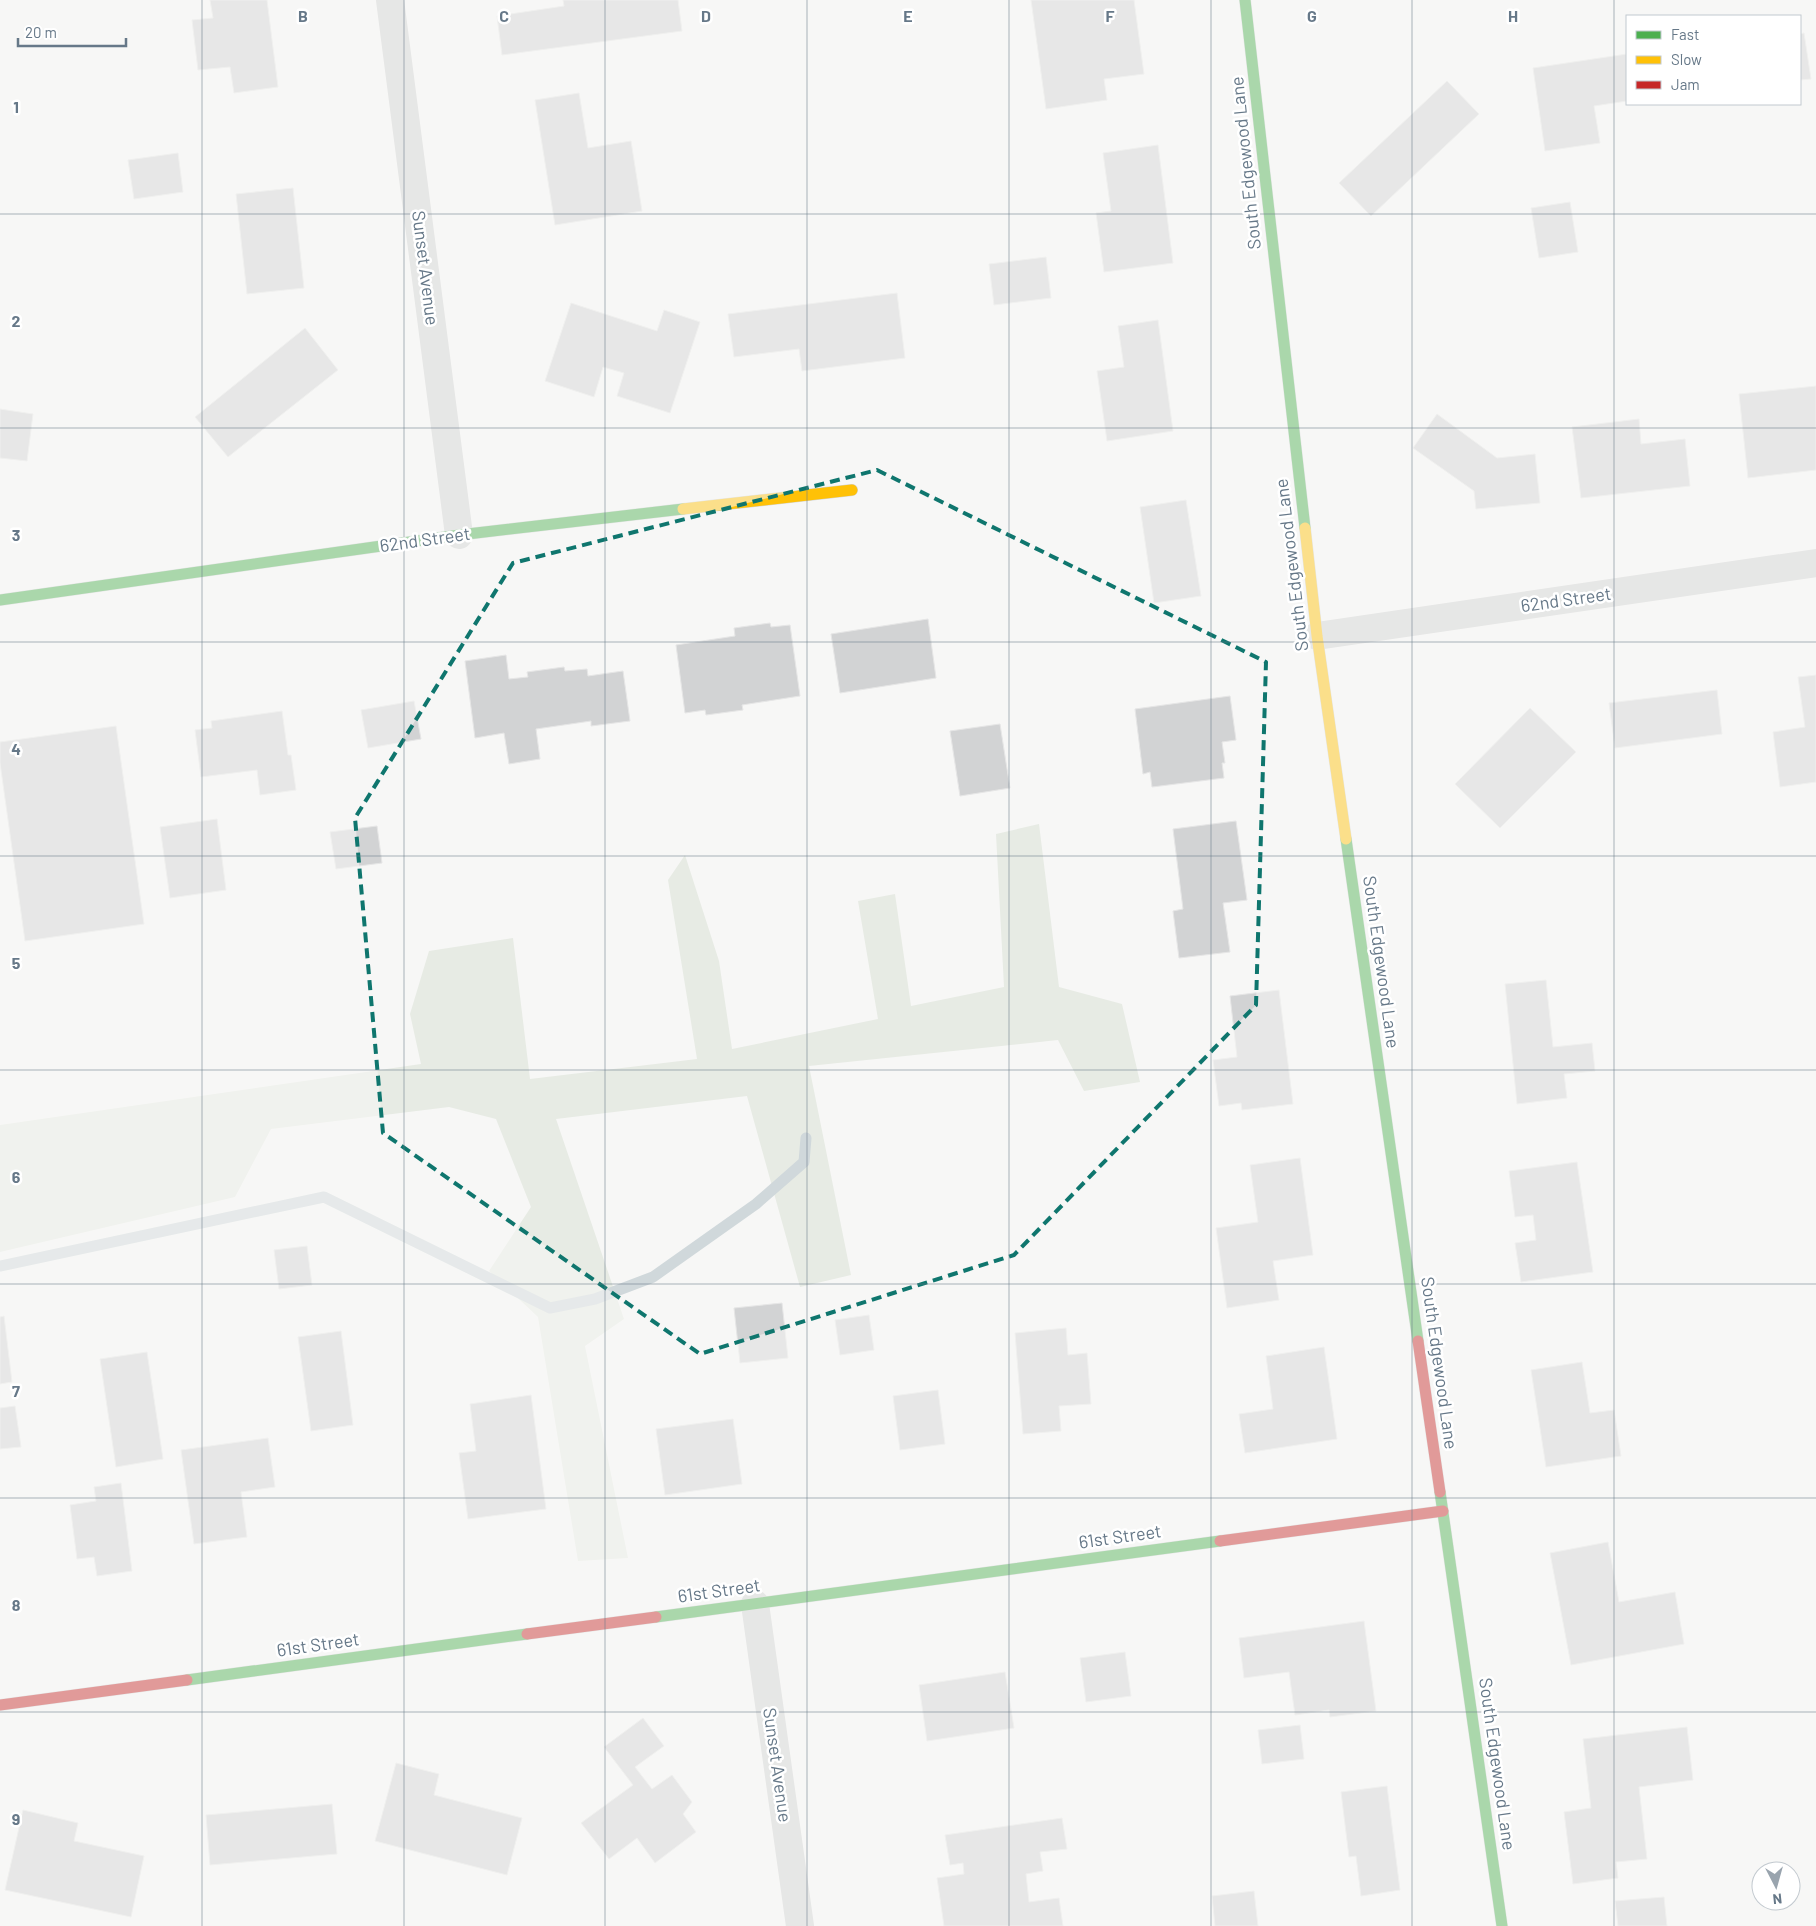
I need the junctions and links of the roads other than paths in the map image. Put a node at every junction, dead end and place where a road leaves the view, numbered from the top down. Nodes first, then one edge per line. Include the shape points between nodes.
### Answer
1 (390, 0) edge
2 (1251, 1) edge
3 (852, 490) dead end
4 (460, 535) junction
5 (1816, 563) edge
6 (0, 600) edge
7 (1317, 636) junction
8 (1443, 1511) junction
9 (755, 1604) junction
10 (0, 1705) edge
11 (800, 1926) edge
12 (1502, 1926) edge

1 - 4 street, Sunset Avenue
2 - 7 street, South Edgewood Lane
3 - 4 street, 62nd Street
4 - 6 street, 62nd Street
5 - 7 street, 62nd Street
7 - 8 street, South Edgewood Lane
8 - 9 street, 61st Street
8 - 12 street, South Edgewood Lane
9 - 10 street, 61st Street
9 - 11 street, Sunset Avenue

